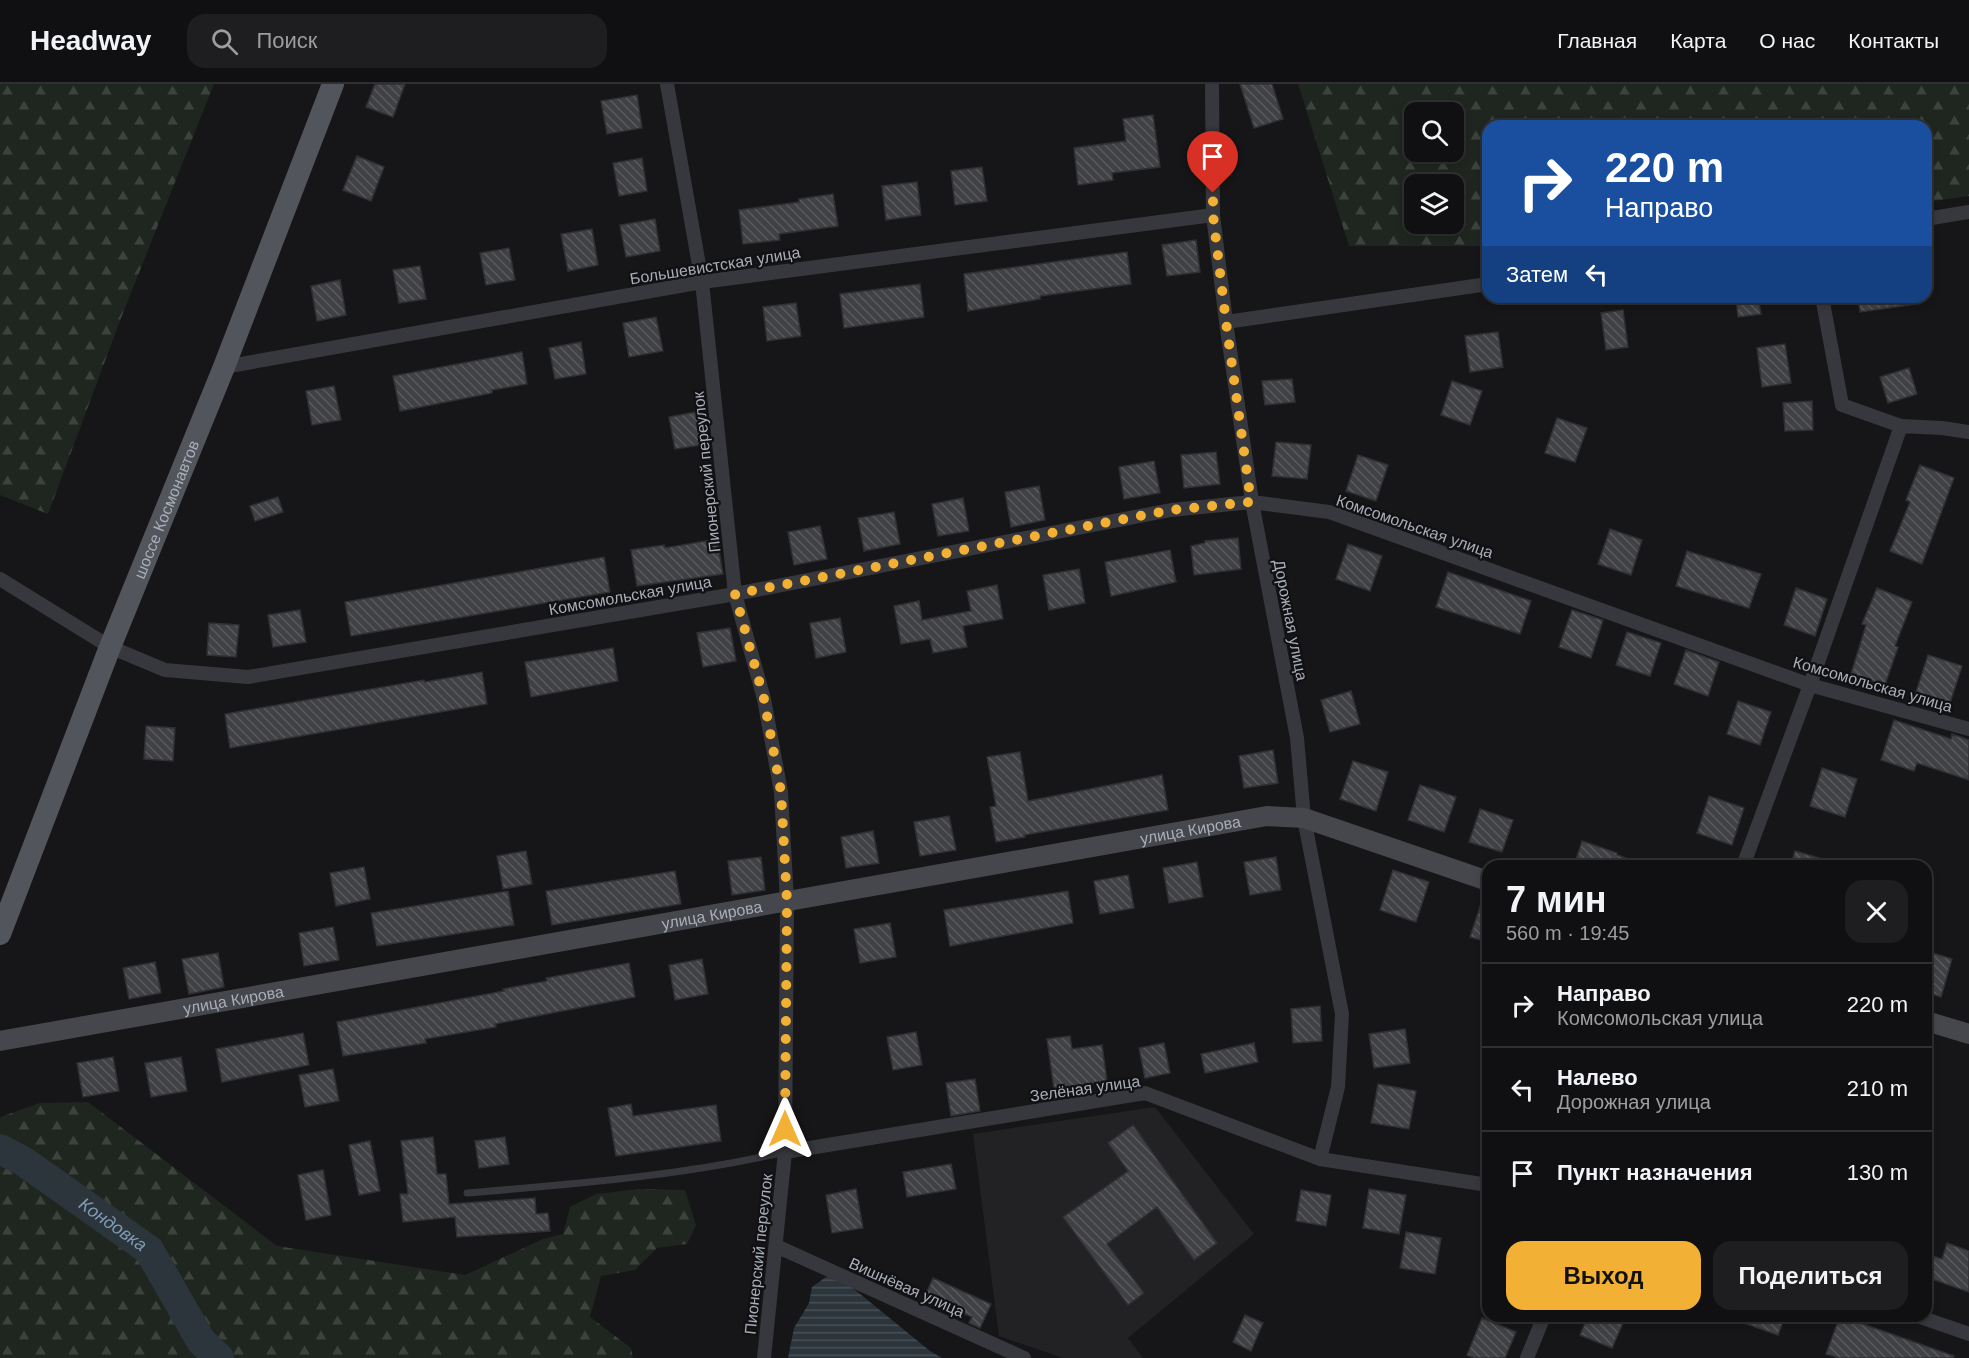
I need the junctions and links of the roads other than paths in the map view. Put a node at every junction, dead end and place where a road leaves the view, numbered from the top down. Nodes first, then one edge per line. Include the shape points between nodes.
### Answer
1 (333, 84) edge
2 (667, 84) edge
3 (1212, 84) edge
4 (1969, 212) edge
5 (1213, 215) junction
6 (1932, 218) edge
7 (702, 282) junction
8 (1482, 285) edge
9 (1823, 303) edge
10 (1226, 322) junction
11 (224, 367) junction
12 (1901, 426) junction
13 (1969, 432) edge
14 (1251, 502) junction
15 (0, 579) edge
16 (735, 594) junction
17 (110, 647) junction
18 (1810, 686) junction
19 (1969, 729) edge
20 (1304, 818) junction
21 (1745, 860) edge
22 (1482, 878) edge
23 (787, 901) junction
24 (0, 934) edge
25 (1932, 1023) edge
26 (1969, 1034) edge
27 (0, 1041) edge
28 (785, 1152) junction
29 (1320, 1159) junction
30 (1482, 1184) edge
31 (467, 1192) dead end
32 (776, 1246) junction
33 (1932, 1321) edge
34 (1542, 1322) edge
35 (1969, 1334) edge
36 (764, 1358) edge
37 (1024, 1358) edge
38 (1527, 1358) edge

1 - 11 main road, шоссе Космонавтов
2 - 7 street, Пионерский переулок
3 - 5 street, Дорожная улица
4 - 6 street
5 - 7 street, Большевистская улица
5 - 10 street, Дорожная улица
7 - 11 street, Большевистская улица
7 - 16 street, Пионерский переулок
8 - 10 street
9 - 12 street via 1842,405
10 - 14 street, Дорожная улица
11 - 17 main road, шоссе Космонавтов
12 - 13 street
12 - 18 street
14 - 16 street, Комсомольская улица via 1171,510
14 - 18 street, Комсомольская улица via 1329,512
14 - 20 street, Дорожная улица via 1297,738
15 - 17 street, Комсомольская улица
16 - 17 street, Комсомольская улица via 248,676 165,670
16 - 23 street, Пионерский переулок via 764,699 781,792
17 - 24 main road, шоссе Космонавтов
18 - 19 street, Комсомольская улица
18 - 21 street
20 - 22 street, улица Кирова
20 - 23 street, улица Кирова via 1267,816
20 - 29 street, Дорожная улица via 1342,1014 1338,1087
23 - 27 street, улица Кирова
23 - 28 street, Пионерский переулок
25 - 26 street
28 - 29 street, Зелёная улица via 1145,1093
28 - 31 lane via 577,1184
28 - 32 street, Пионерский переулок
29 - 30 street, Зелёная улица
32 - 36 street, Пионерский переулок
32 - 37 street, Вишнёвая улица
33 - 35 street
34 - 38 street

